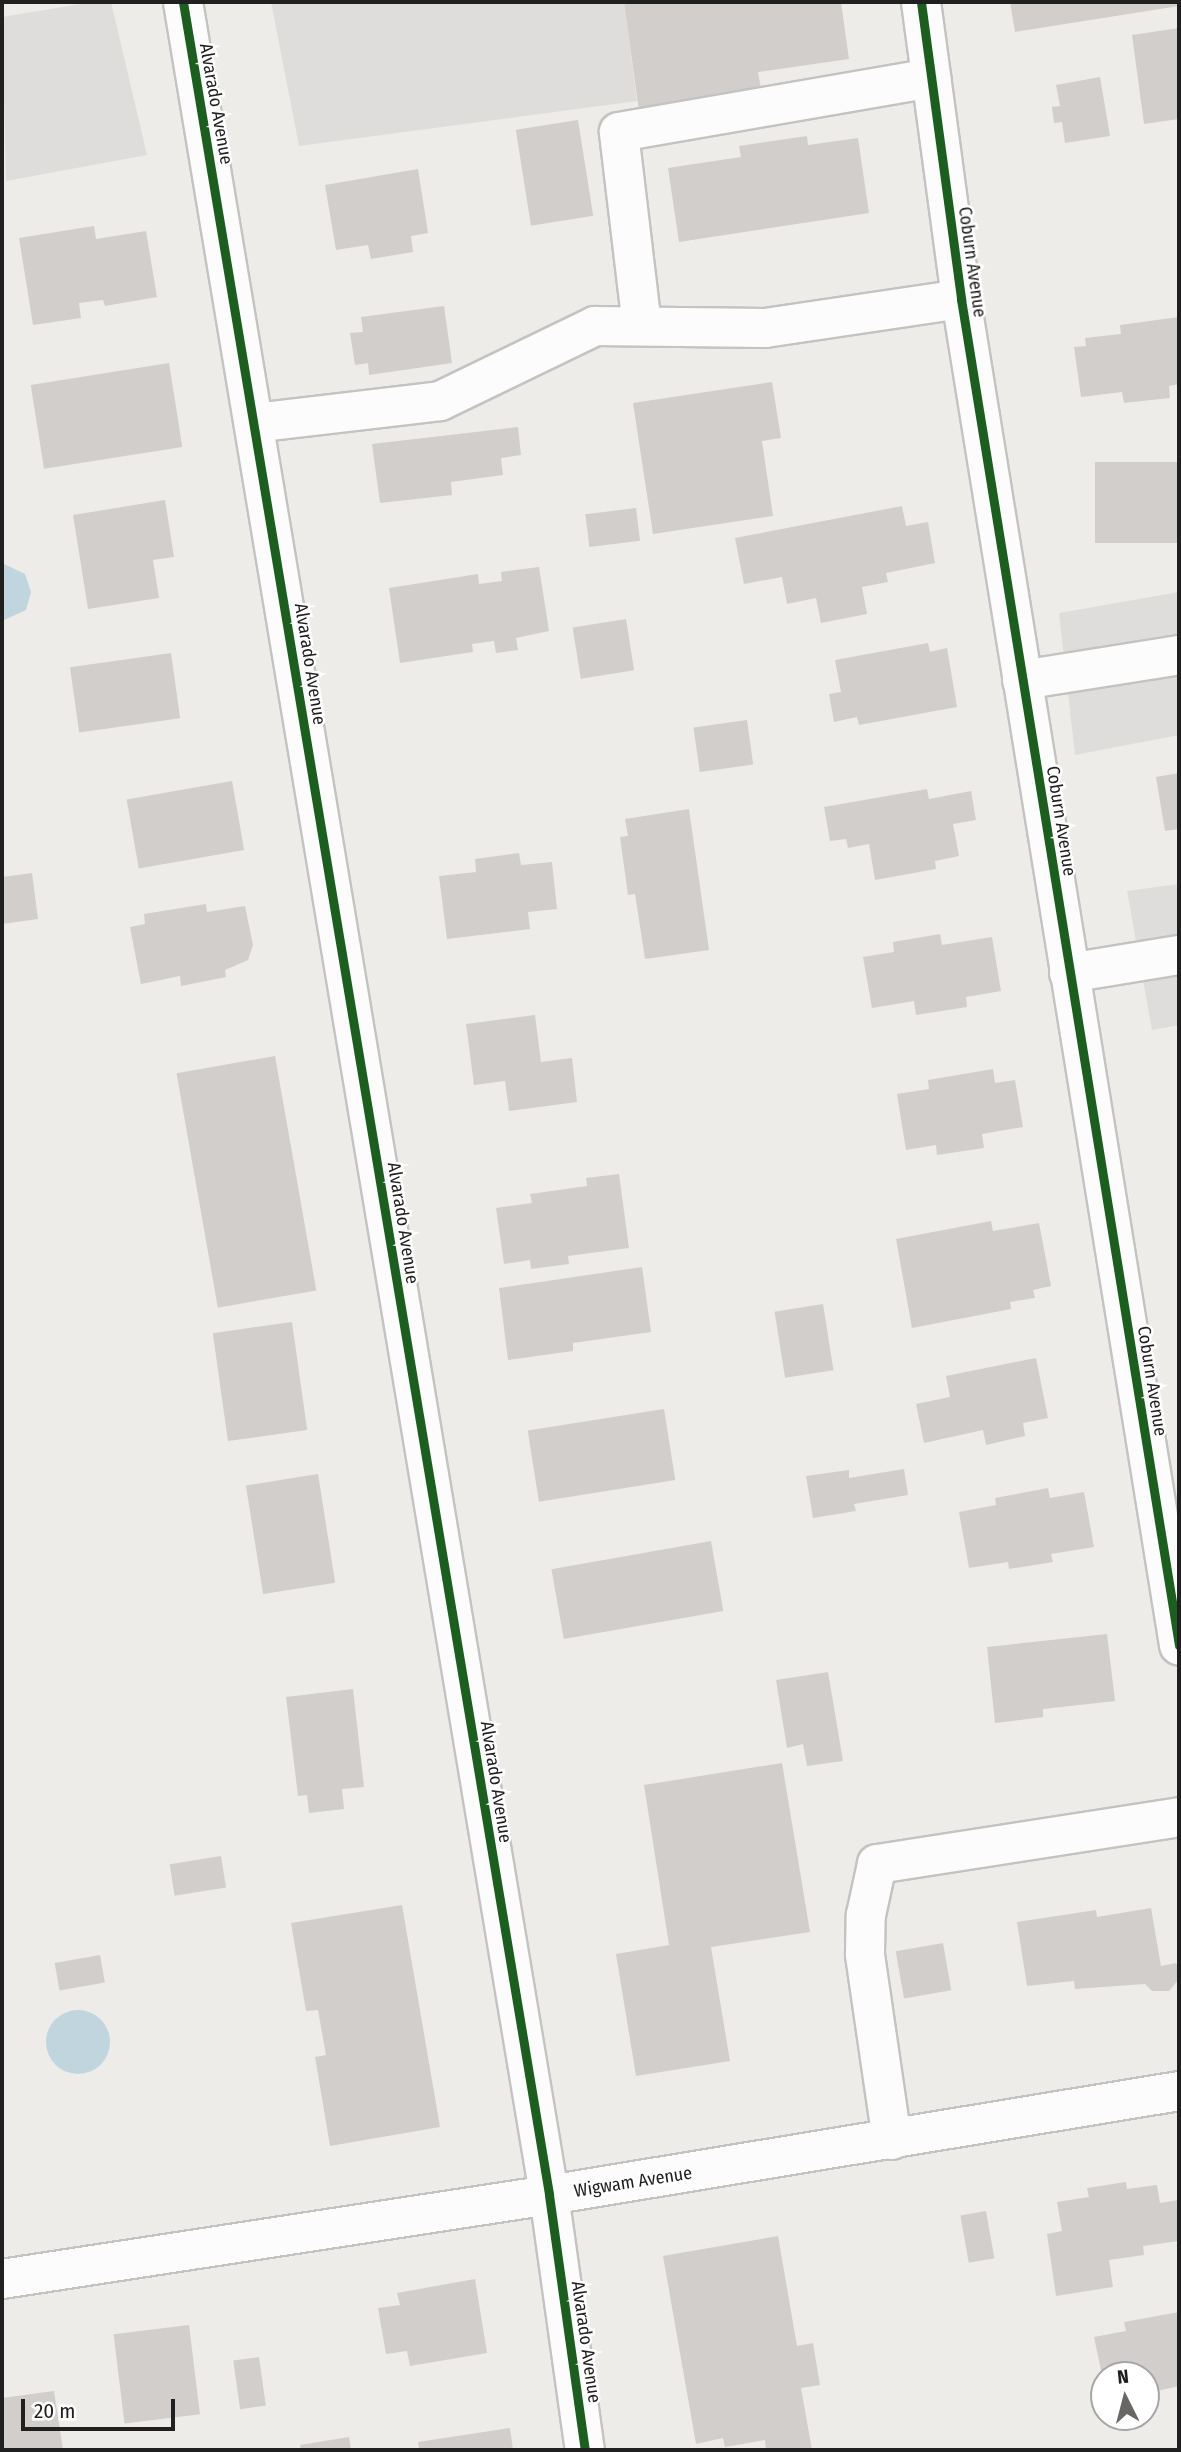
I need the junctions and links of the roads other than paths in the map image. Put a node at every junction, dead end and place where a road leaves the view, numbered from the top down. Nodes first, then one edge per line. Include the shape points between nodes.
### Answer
1 (183, 2) edge
2 (921, 2) edge
3 (932, 78) junction
4 (961, 299) junction
5 (642, 326) junction
6 (254, 423) junction
7 (1179, 655) edge
8 (1022, 680) junction
9 (1179, 955) edge
10 (1069, 973) junction
11 (1171, 1543) edge
12 (1179, 1645) edge
13 (1179, 1816) edge
14 (1179, 2091) edge
15 (892, 2140) junction
16 (549, 2195) junction
17 (2, 2279) edge
18 (585, 2450) edge

1 - 6 street, Alvarado Avenue
2 - 3 street, Coburn Avenue
3 - 4 street, Coburn Avenue
3 - 5 street via 619,132
4 - 5 street via 765,328
4 - 8 street, Coburn Avenue
5 - 6 street via 595,326 440,401
6 - 16 street, Alvarado Avenue
7 - 8 street
8 - 10 street, Coburn Avenue
9 - 10 street
10 - 11 street, Coburn Avenue
11 - 12 street, Coburn Avenue
13 - 15 street via 877,1864 866,1915 865,1954
14 - 15 street, Wigwam Avenue
15 - 16 street, Wigwam Avenue
16 - 17 street, Wigwam Avenue
16 - 18 street, Alvarado Avenue

